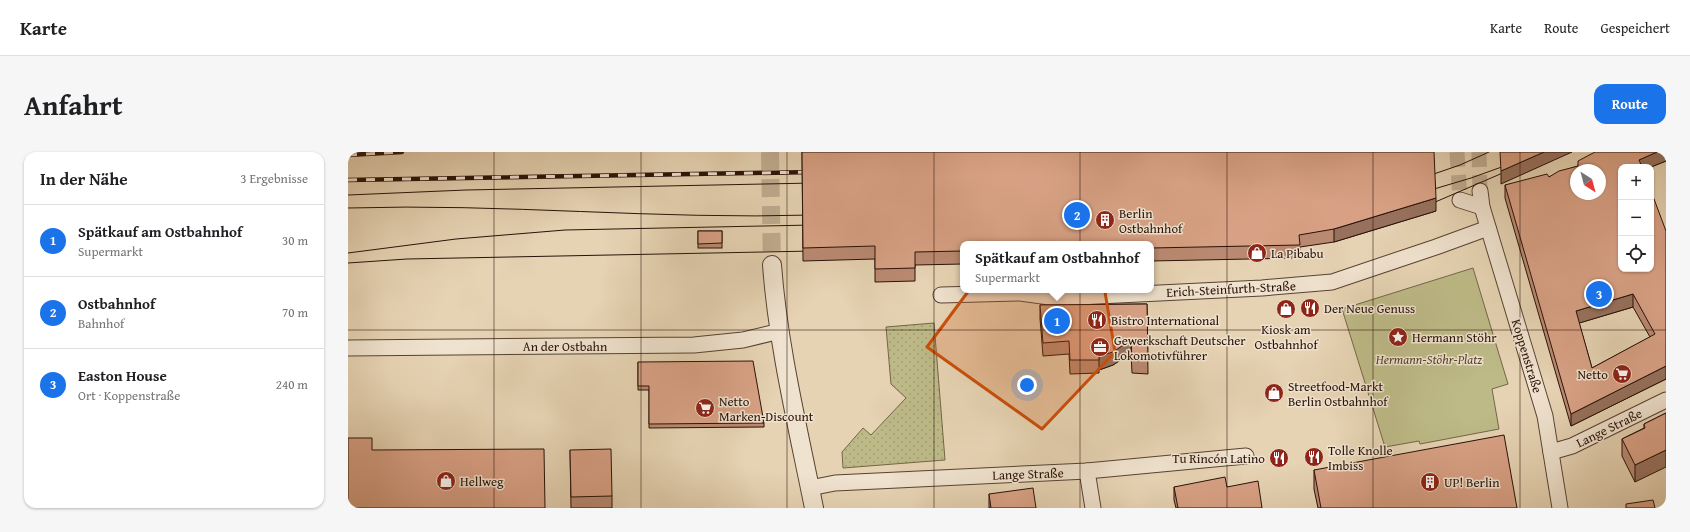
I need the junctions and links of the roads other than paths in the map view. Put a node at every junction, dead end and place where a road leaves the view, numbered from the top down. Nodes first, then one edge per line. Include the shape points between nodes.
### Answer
1 (1480, 192) tunnel mouth
2 (1460, 200) dead end
3 (1482, 208) junction
4 (1488, 228) junction
5 (772, 265) tunnel mouth
6 (941, 295) dead end
7 (780, 331) junction
8 (348, 348) edge
9 (1666, 400) edge
10 (1551, 452) junction
11 (1246, 456) dead end
12 (1087, 471) junction
13 (810, 488) junction
14 (814, 508) edge
15 (1092, 508) edge
16 (1560, 508) edge

1 - 3 street, Koppenstraße
2 - 3 street
3 - 4 street, Koppenstraße
4 - 6 street, Erich-Steinfurth-Straße via 1332,282 1057,298 1020,293
4 - 10 street, Koppenstraße via 1545,416
5 - 7 street
7 - 8 street, An der Ostbahn via 743,340 694,345
7 - 13 street
9 - 10 street, Lange Straße via 1572,446
10 - 16 street, Koppenstraße
11 - 12 street, Lange Straße
12 - 13 street, Lange Straße via 835,484
12 - 15 street
13 - 14 street

